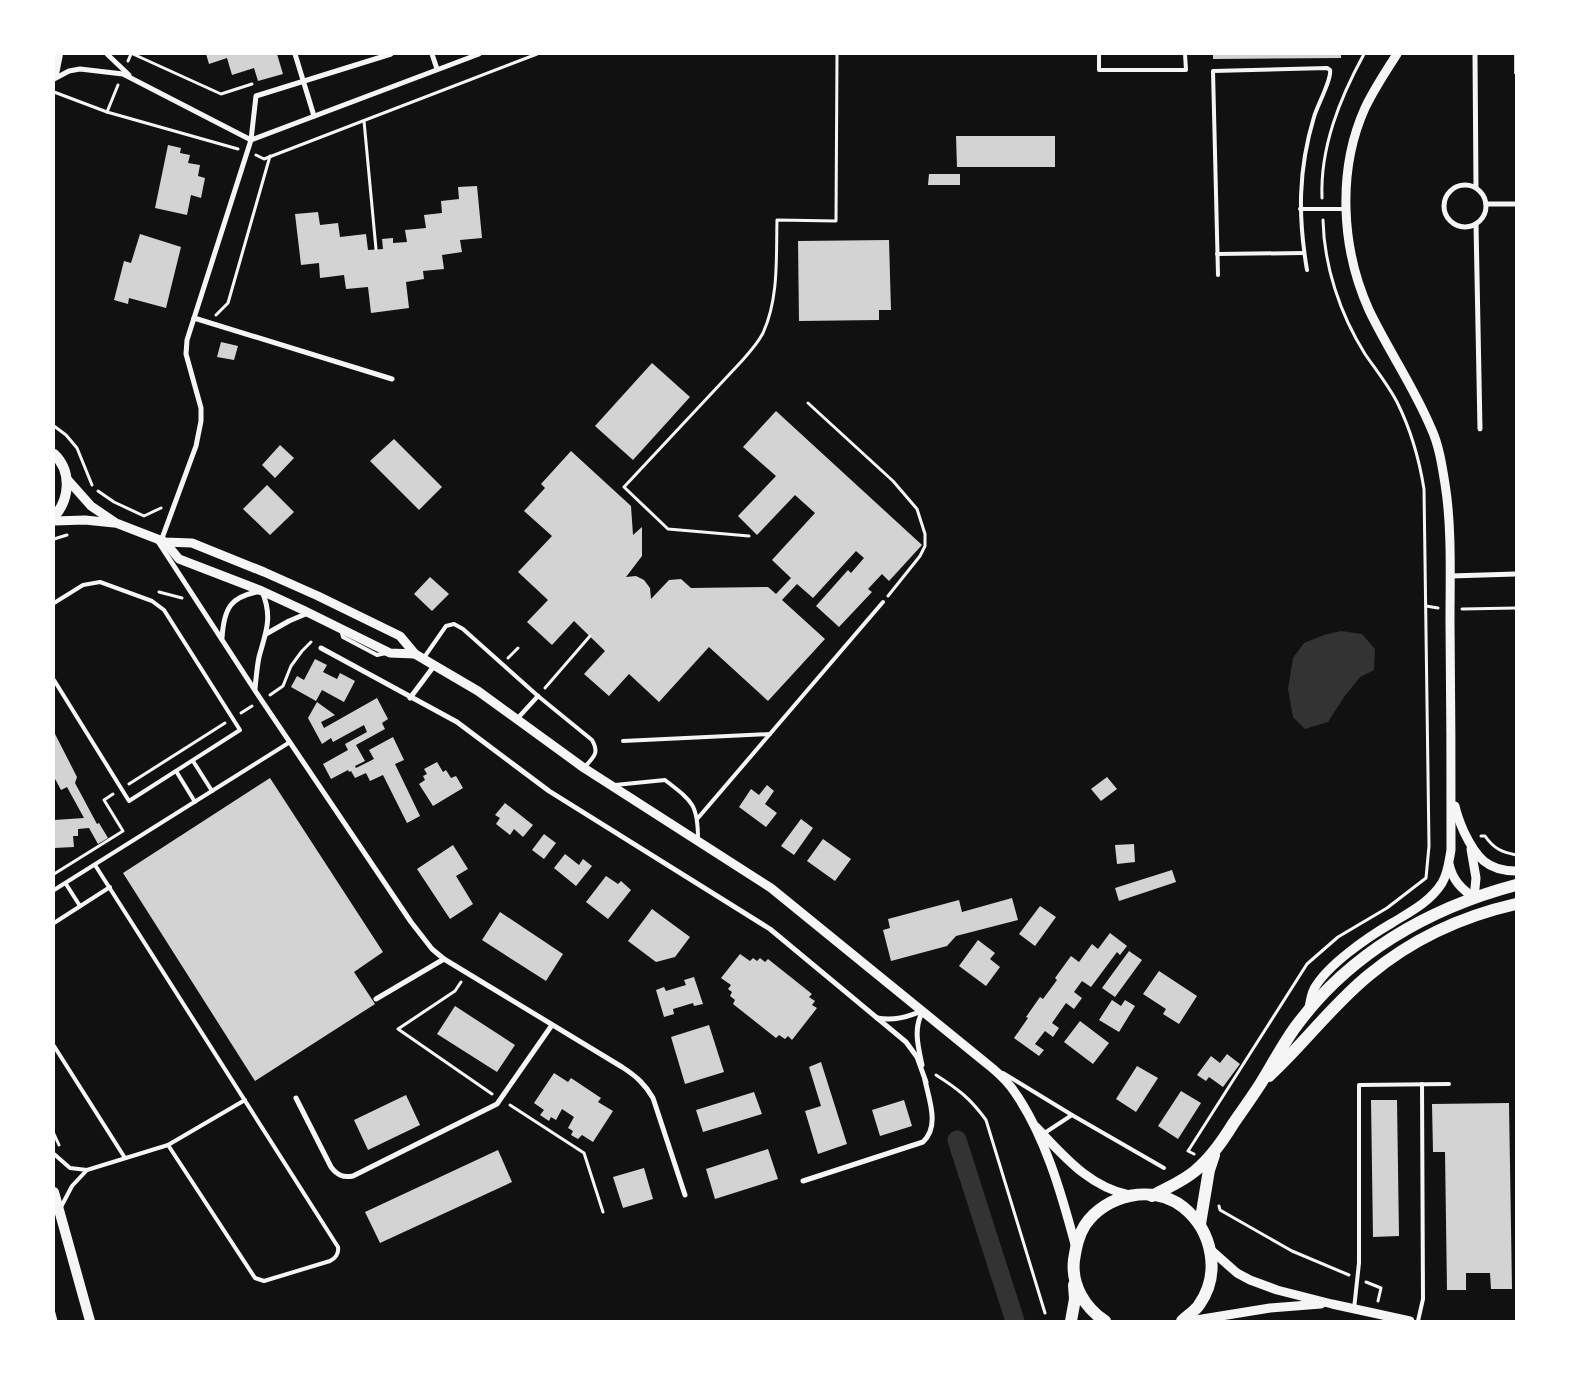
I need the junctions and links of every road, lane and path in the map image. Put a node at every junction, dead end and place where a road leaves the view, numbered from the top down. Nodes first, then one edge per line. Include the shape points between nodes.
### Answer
1 (58, 54) edge
2 (107, 54) edge
3 (133, 54) edge
4 (295, 54) edge
5 (391, 54) edge
6 (432, 54) edge
7 (479, 54) edge
8 (837, 54) edge
9 (1099, 54) edge
10 (1185, 54) edge
11 (1364, 54) edge
12 (1396, 54) edge
13 (1475, 54) edge
14 (437, 69) junction
15 (54, 74) edge
16 (131, 77) junction
17 (54, 79) edge
18 (304, 82) junction
19 (262, 94) junction
20 (314, 116) junction
21 (364, 121) dead end
22 (251, 140) junction
23 (1476, 188) junction
24 (1486, 204) junction
25 (1516, 204) edge
26 (1300, 209) junction
27 (1322, 209) junction
28 (1346, 209) junction
29 (1476, 224) junction
30 (376, 249) dead end
31 (1304, 253) junction
32 (1217, 254) junction
33 (1307, 270) dead end
34 (1218, 275) dead end
35 (194, 318) junction
36 (392, 379) dead end
37 (808, 403) dead end
38 (54, 426) edge
39 (1480, 429) dead end
40 (54, 454) edge
41 (67, 480) junction
42 (172, 512) junction
43 (54, 517) edge
44 (54, 521) edge
45 (116, 524) junction
46 (749, 536) dead end
47 (161, 541) junction
48 (270, 574) junction
49 (1516, 574) edge
50 (1449, 576) junction
51 (262, 591) junction
52 (884, 602) joint
53 (54, 604) edge
54 (1426, 606) junction
55 (1516, 608) edge
56 (1450, 609) junction
57 (309, 612) junction
58 (266, 634) junction
59 (590, 636) dead end
60 (222, 639) junction
61 (321, 648) dead end
62 (419, 656) junction
63 (434, 666) junction
64 (54, 680) edge
65 (254, 690) junction
66 (538, 696) junction
67 (410, 698) junction
68 (517, 719) junction
69 (770, 734) junction
70 (623, 741) dead end
71 (290, 742) junction
72 (193, 761) junction
73 (584, 768) junction
74 (176, 771) junction
75 (1452, 781) junction
76 (611, 786) junction
77 (212, 791) junction
78 (195, 802) junction
79 (698, 818) junction
80 (698, 841) junction
81 (1469, 843) junction
82 (1429, 846) dead end
83 (1449, 864) junction
84 (95, 865) junction
85 (1516, 871) edge
86 (66, 884) junction
87 (1516, 885) edge
88 (110, 887) junction
89 (54, 890) edge
90 (1474, 898) junction
91 (1516, 904) edge
92 (80, 906) junction
93 (1480, 914) junction
94 (54, 923) edge
95 (444, 959) junction
96 (376, 999) dead end
97 (923, 1011) junction
98 (1307, 1013) junction
99 (877, 1017) junction
100 (552, 1025) junction
101 (54, 1046) edge
102 (986, 1062) junction
103 (923, 1067) junction
104 (926, 1082) junction
105 (1422, 1084) junction
106 (1449, 1084) dead end
107 (1260, 1085) junction
108 (296, 1098) dead end
109 (244, 1100) junction
110 (1072, 1116) junction
111 (1031, 1122) junction
112 (54, 1134) edge
113 (1043, 1134) junction
114 (168, 1145) junction
115 (62, 1148) dead end
116 (1190, 1148) dead end
117 (54, 1154) edge
118 (1210, 1156) junction
119 (126, 1158) junction
120 (1164, 1168) dead end
121 (87, 1170) junction
122 (803, 1181) dead end
123 (685, 1195) dead end
124 (54, 1196) edge
125 (1132, 1196) junction
126 (1152, 1196) junction
127 (1218, 1203) dead end
128 (59, 1211) junction
129 (1200, 1224) junction
130 (1076, 1249) junction
131 (1211, 1250) junction
132 (1073, 1267) junction
133 (1358, 1278) junction
134 (1332, 1304) junction
135 (1354, 1309) junction
136 (54, 1313) edge
137 (1045, 1313) dead end
138 (1376, 1314) junction
139 (56, 1321) edge
140 (90, 1321) edge
141 (1071, 1321) edge
142 (1105, 1321) edge
143 (1182, 1321) edge
144 (1190, 1321) edge
145 (1410, 1321) edge
146 (1418, 1321) edge

1 - 15 main road
2 - 16 street
3 - 19 path via 221,94 258,82
4 - 18 street
5 - 18 street
6 - 14 street
7 - 14 street
8 - 46 path via 836,221 777,220 773,302 762,334 751,351 624,487 668,529
9 - 10 lane via 1099,70 1186,70
11 - 27 path via 1340,103 1330,136 1324,164
12 - 28 street via 1366,107 1353,140
13 - 23 street
14 - 20 street
16 - 17 street via 80,69
16 - 22 street
18 - 19 street
18 - 20 street
19 - 22 street via 256,96
20 - 22 street
21 - 30 path
22 - 35 street
23 - 24 street
23 - 29 street via 1455,188 1446,196 1444,209 1455,225 1466,228
24 - 25 street
24 - 29 street via 1483,218
26 - 27 lane
26 - 31 lane
26 - 32 lane via 1309,137 1330,70 1213,71
27 - 28 lane
27 - 54 path via 1323,238 1339,300 1352,330 1396,402 1418,457 1424,490
28 - 50 street via 1351,251 1369,311 1416,396 1438,447 1447,506
29 - 39 street
31 - 32 lane
31 - 33 lane
32 - 34 lane
35 - 36 street
35 - 42 street via 186,354 201,408 201,421 196,446
37 - 52 path via 893,481 917,509 926,534 925,546
38 - 42 path via 74,444 90,483 103,496 144,516 161,508
40 - 41 main road
41 - 43 main road via 64,501
41 - 45 street via 91,506
42 - 47 street
44 - 45 street
45 - 47 street
47 - 48 street via 192,543
47 - 51 street via 179,559
47 - 60 street
48 - 51 street
48 - 62 street via 400,636
49 - 50 street
50 - 56 street
51 - 57 street
51 - 58 street via 269,612
51 - 60 street via 240,596 226,610
52 - 69 lane
53 - 72 lane via 82,585 100,582 152,600 164,610 240,730
54 - 56 path
54 - 82 path
55 - 56 path
56 - 75 street
57 - 58 street
57 - 62 street via 390,653
58 - 65 street
59 - 66 path
60 - 65 street
61 - 67 street
62 - 63 street
62 - 66 lane via 446,626 454,624
63 - 67 street
63 - 68 street via 478,691
64 - 74 lane via 129,802
65 - 71 street
66 - 68 street
66 - 73 lane via 592,740 596,754
67 - 99 street via 457,722 549,791 770,929
68 - 73 street
69 - 70 lane
69 - 79 lane
71 - 77 lane
71 - 95 street via 411,922
72 - 74 lane
72 - 77 lane
73 - 76 street
74 - 78 lane
75 - 81 street via 1456,812
75 - 83 street
76 - 79 lane via 665,780 684,794
76 - 80 street
77 - 78 lane
78 - 84 lane
79 - 80 lane
80 - 97 street via 771,888
81 - 85 street via 1491,866
81 - 90 street via 1476,878
83 - 90 street via 1460,888
83 - 98 street via 1443,882 1428,900 1375,934 1320,979
84 - 86 lane
84 - 88 lane
86 - 89 lane
86 - 92 lane
87 - 90 main road
88 - 92 lane
88 - 109 lane
90 - 93 main road
90 - 98 main road via 1422,920 1379,946 1343,975
91 - 93 main road
92 - 94 lane
93 - 107 main road via 1408,947 1369,975
95 - 96 street
95 - 100 street
97 - 99 street via 899,1019
97 - 102 street
97 - 103 street via 917,1028
98 - 107 main road
99 - 104 street via 910,1047
100 - 108 street via 497,1104 353,1176 342,1176 331,1167
100 - 123 street via 636,1076 646,1086 653,1098
101 - 119 lane
102 - 110 lane
102 - 111 street via 1010,1086
103 - 104 street
103 - 137 path via 958,1089 986,1120
104 - 122 street via 932,1127 923,1142
105 - 106 lane
105 - 133 lane via 1358,1085
105 - 146 lane via 1423,1299
107 - 118 main road
109 - 114 lane
109 - 114 lane via 338,1247 335,1258 330,1261 264,1281 255,1278
110 - 113 lane
110 - 120 lane
111 - 113 street
111 - 130 street via 1050,1163
112 - 115 path
113 - 125 street via 1083,1174 1116,1192
114 - 119 lane
116 - 118 path via 1188,1151
117 - 121 lane via 70,1168
118 - 126 main road via 1194,1172
118 - 129 main road
119 - 121 lane
121 - 128 lane via 72,1186
124 - 128 main road
125 - 126 main road
125 - 130 main road via 1119,1198 1100,1209 1086,1224 1076,1242
126 - 129 main road via 1182,1206
127 - 133 path via 1220,1210 1292,1251
128 - 140 main road
129 - 131 main road
130 - 132 main road
131 - 134 street via 1236,1273 1250,1280
131 - 143 main road via 1209,1285 1198,1306
132 - 141 main road via 1075,1299
132 - 142 main road via 1084,1302
133 - 135 lane
133 - 138 path via 1381,1288
134 - 135 street
134 - 144 street via 1270,1308
135 - 138 street
136 - 139 path
138 - 145 street

